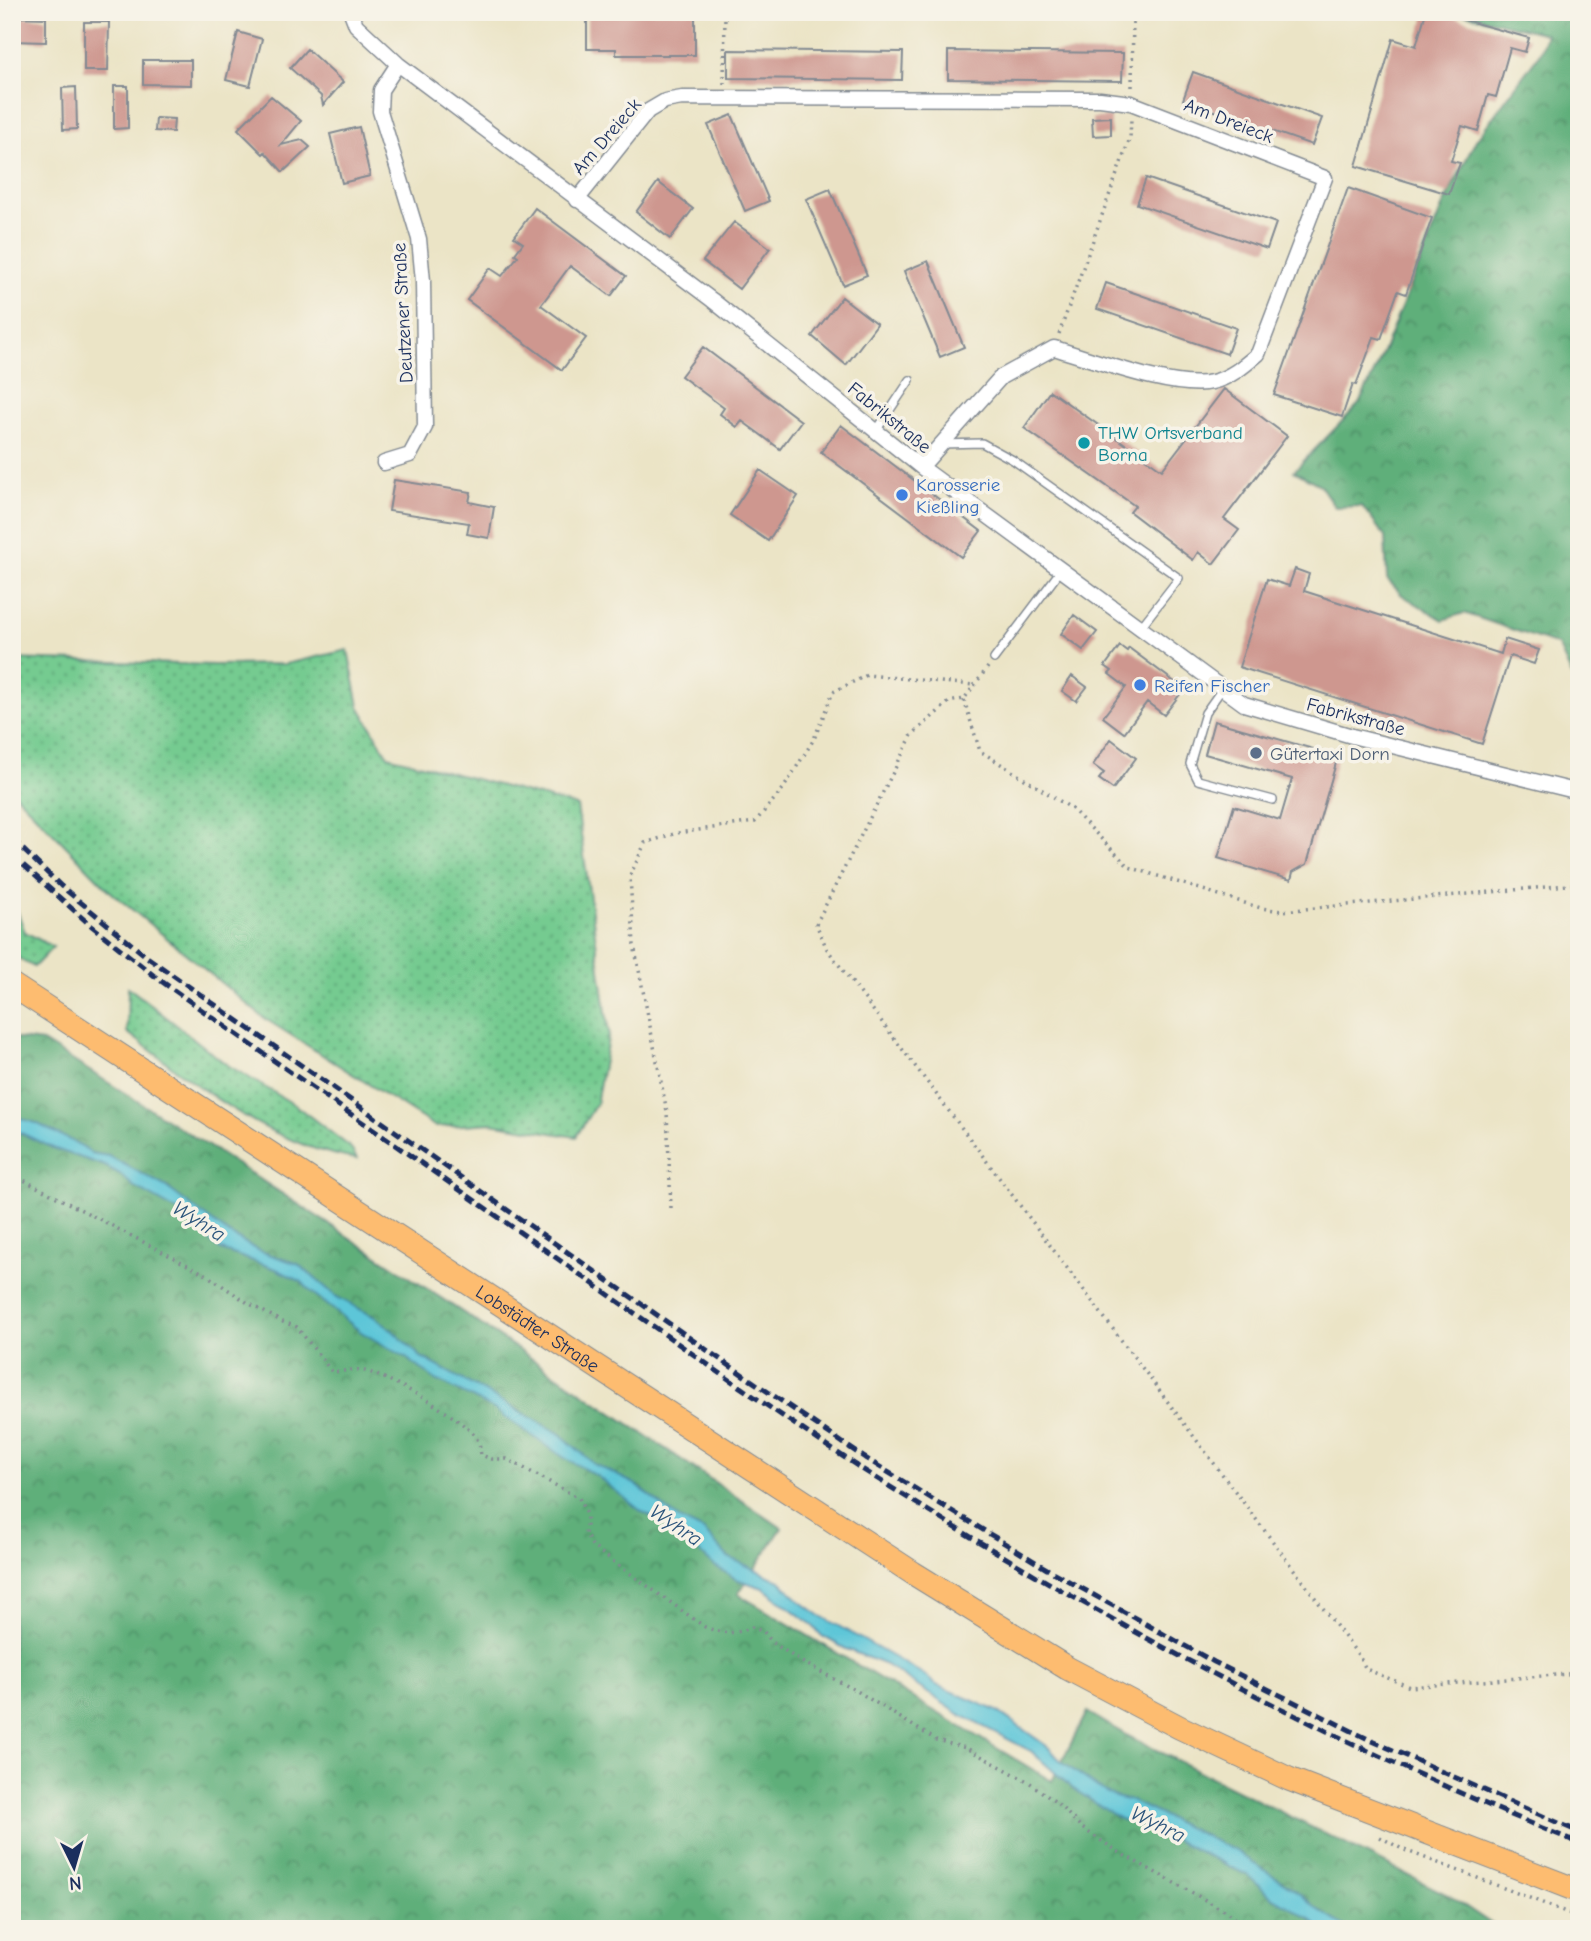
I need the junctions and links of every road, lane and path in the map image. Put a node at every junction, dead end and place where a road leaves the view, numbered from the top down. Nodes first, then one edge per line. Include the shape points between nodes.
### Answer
1 (351, 12) edge
2 (724, 12) edge
3 (1133, 12) edge
4 (398, 64) junction
5 (724, 97) junction
6 (1131, 103) junction
7 (577, 200) junction
8 (1054, 348) junction
9 (910, 380) dead end
10 (876, 430) junction
11 (942, 444) junction
12 (384, 463) dead end
13 (921, 467) junction
14 (1061, 570) junction
15 (1140, 628) junction
16 (993, 659) joint
17 (974, 685) junction
18 (1223, 688) junction
19 (964, 699) junction
20 (1579, 792) edge
21 (1273, 800) dead end
22 (1579, 884) edge
23 (12, 985) edge
24 (12, 1174) edge
25 (671, 1208) dead end
26 (1579, 1673) edge
27 (1579, 1891) edge
28 (1246, 1929) edge

1 - 4 street, Fabrikstraße via 356,25
2 - 5 path
3 - 6 path
4 - 7 street, Fabrikstraße
4 - 12 street, Deutzener Straße via 381,90 380,111 419,239 425,427 410,455
5 - 6 street, Am Dreieck via 1100,99
5 - 7 street, Am Dreieck via 665,101 648,111
6 - 8 path via 1130,138
6 - 8 street, Am Dreieck via 1325,178 1258,355 1234,374 1210,383 1169,381
7 - 10 street, Fabrikstraße
8 - 11 street via 1001,377
9 - 10 lane
10 - 13 street, Fabrikstraße
11 - 13 street
11 - 15 lane via 982,443 1013,460 1179,578
13 - 14 street, Fabrikstraße
14 - 15 street, Fabrikstraße
14 - 16 lane
15 - 18 street, Fabrikstraße
16 - 17 path
17 - 19 path
17 - 25 path via 867,675 833,692 814,739 783,789 755,822 677,833 645,843 630,876 634,945 667,1112
18 - 20 street, Fabrikstraße via 1244,704 1340,733
18 - 21 lane via 1205,713 1191,764 1198,780
19 - 22 path via 980,751 1071,808 1129,867 1261,908 1282,911
19 - 26 path via 949,702 912,735 816,924 827,949 1366,1669 1410,1687
23 - 27 main road, Lobstädter Straße via 913,1573 1067,1668 1289,1779
24 - 28 path via 297,1327 332,1372 359,1369 441,1407 469,1429 478,1440 481,1455 507,1459 579,1498 587,1517 585,1534 593,1548 705,1627 724,1634 752,1627 764,1632 800,1661 936,1740 966,1748 1029,1782 1111,1847 1227,1912

